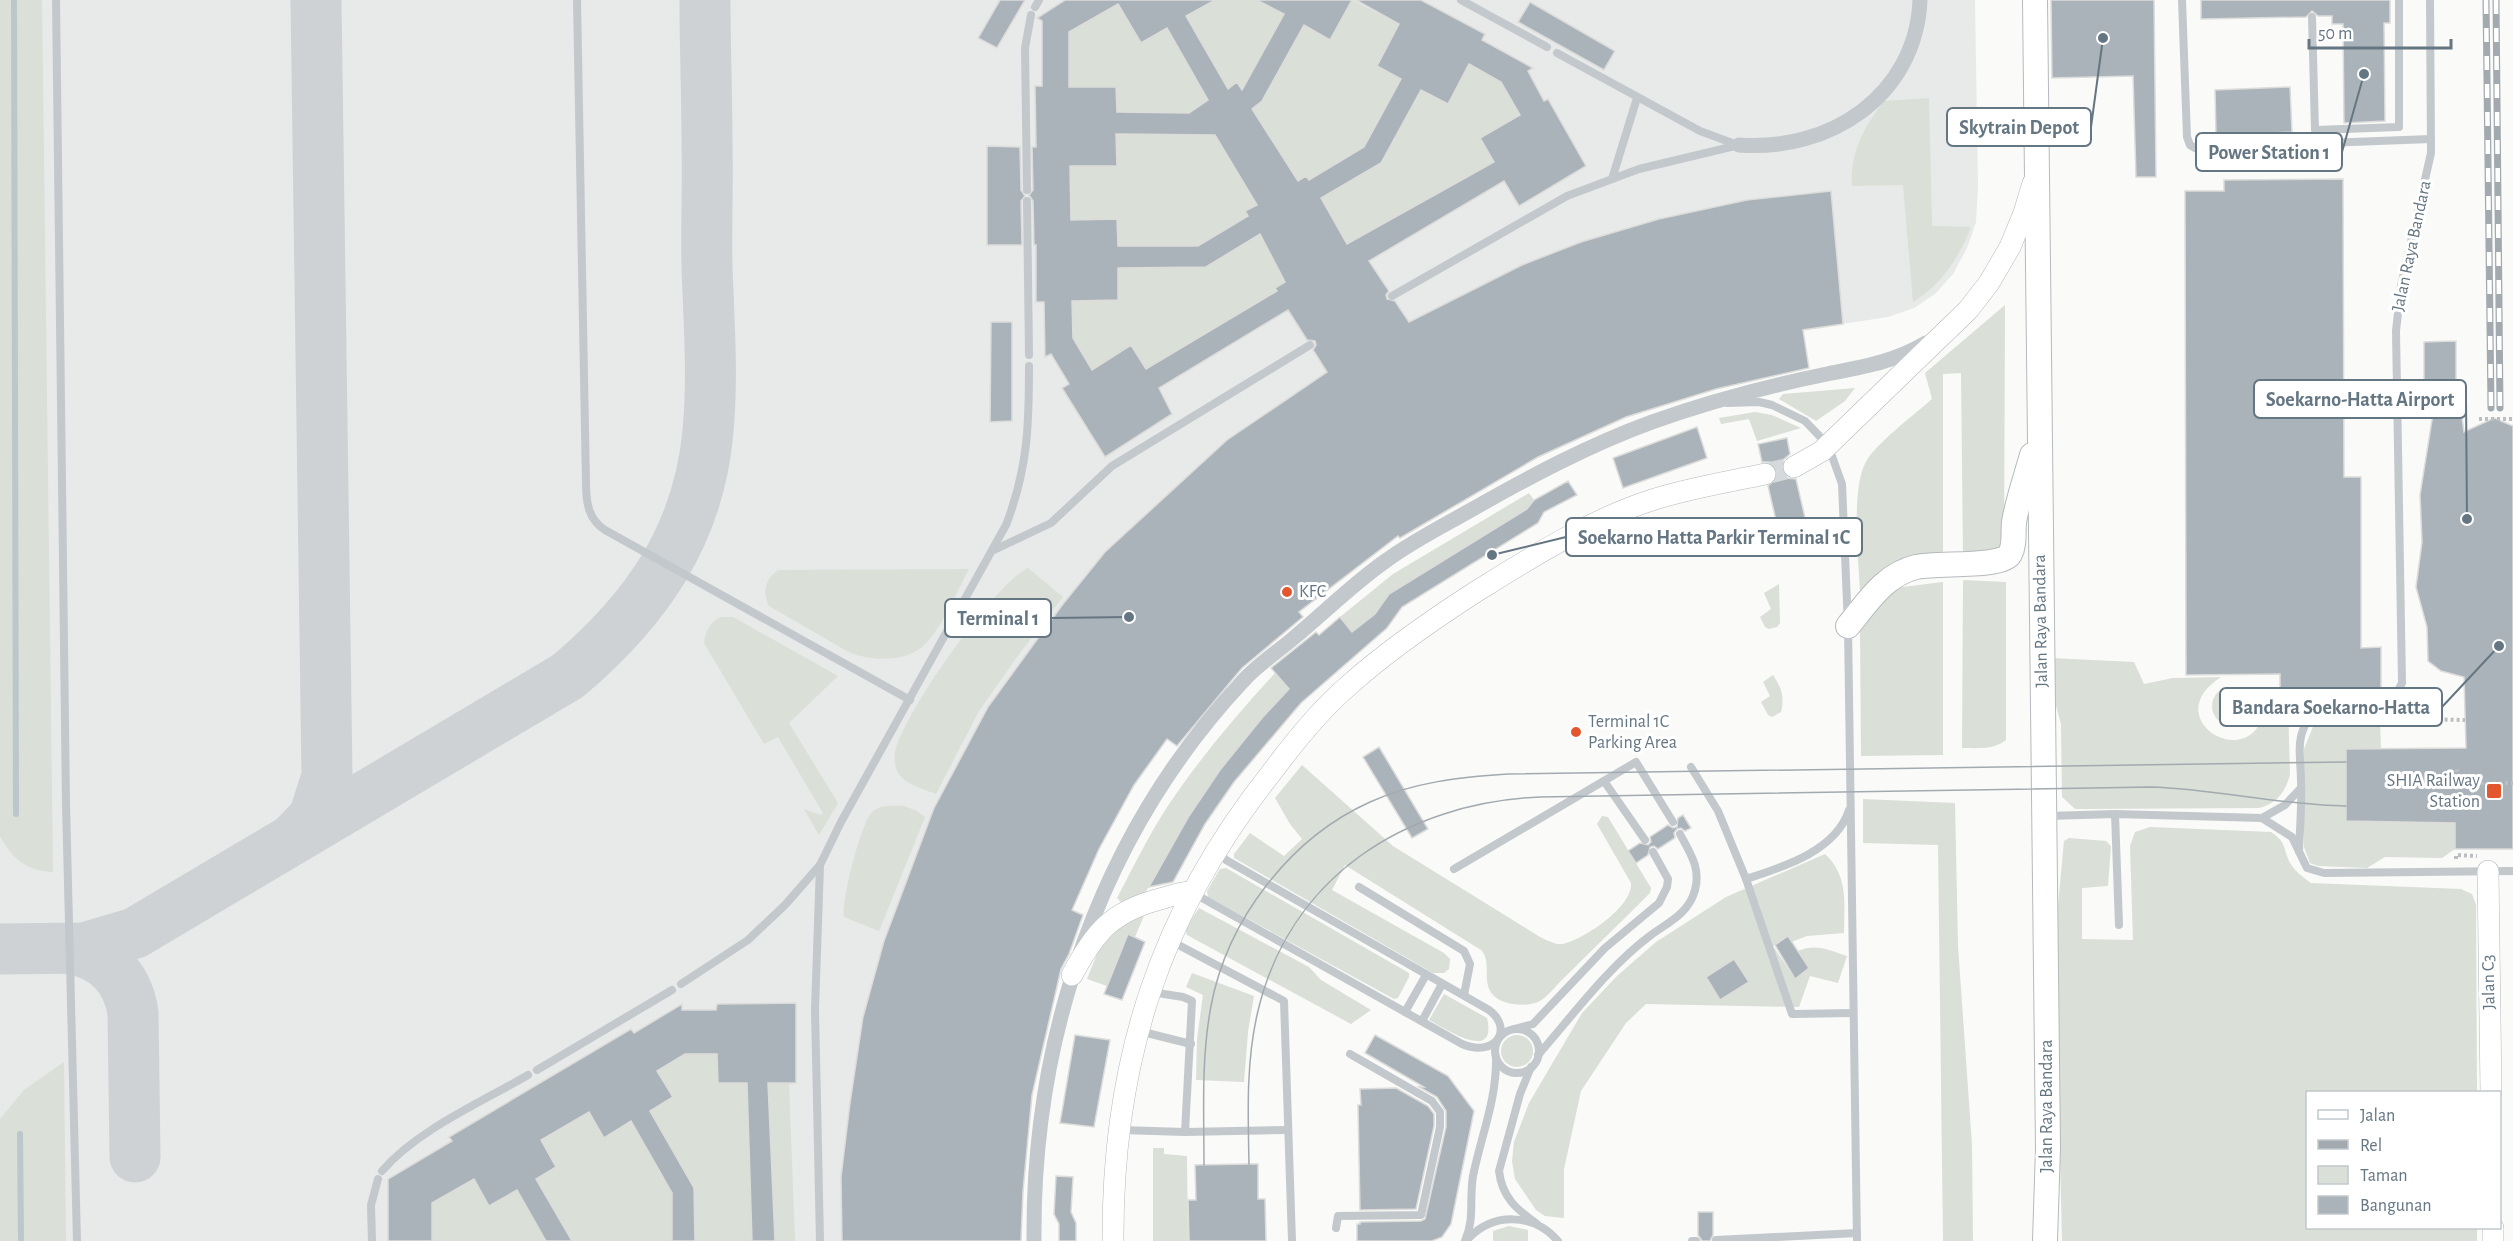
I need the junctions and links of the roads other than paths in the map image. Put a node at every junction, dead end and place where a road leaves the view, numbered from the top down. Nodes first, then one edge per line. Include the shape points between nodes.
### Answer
1 (57, 0) edge
2 (577, 0) edge
3 (1461, 0) edge
4 (1920, 0) edge
5 (2035, 0) edge
6 (2182, 0) edge
7 (2399, 0) edge
8 (2430, 0) edge
9 (1031, 15) dead end
10 (2312, 16) dead end
11 (1547, 47) dead end
12 (1557, 53) dead end
13 (1637, 98) junction
14 (2431, 139) junction
15 (1740, 145) junction
16 (2038, 167) junction
17 (1612, 179) junction
18 (1027, 190) dead end
19 (1027, 201) dead end
20 (1392, 296) dead end
21 (1947, 331) junction
22 (1311, 345) dead end
23 (1029, 355) dead end
24 (1029, 366) dead end
25 (1708, 404) junction
26 (2039, 432) junction
27 (1828, 445) junction
28 (1794, 467) tunnel mouth
29 (1765, 474) tunnel mouth
30 (994, 550) junction
31 (1848, 626) junction
32 (910, 700) junction
33 (1691, 767) dead end
34 (1604, 781) junction
35 (2301, 788) junction
36 (1851, 803) junction
37 (2115, 813) junction
38 (2043, 816) junction
39 (2262, 818) junction
40 (1673, 822) dead end
41 (1680, 834) dead end
42 (1221, 840) junction
43 (1645, 840) dead end
44 (2299, 851) junction
45 (1653, 852) dead end
46 (820, 865) junction
47 (1454, 869) dead end
48 (2488, 871) junction
49 (2513, 871) edge
50 (1746, 879) junction
51 (1359, 887) dead end
52 (1192, 892) junction
53 (2119, 925) dead end
54 (1169, 940) junction
55 (1072, 975) junction
56 (1426, 975) junction
57 (681, 984) dead end
58 (1442, 984) junction
59 (672, 990) dead end
60 (1149, 991) junction
61 (1464, 995) junction
62 (1405, 1012) junction
63 (1853, 1013) junction
64 (1422, 1021) junction
65 (1514, 1029) junction
66 (1137, 1031) junction
67 (1497, 1040) junction
68 (1191, 1044) junction
69 (1350, 1054) dead end
70 (1538, 1055) junction
71 (1496, 1057) junction
72 (1532, 1067) junction
73 (537, 1070) dead end
74 (528, 1075) dead end
75 (2491, 1091) edge
76 (1119, 1130) junction
77 (1288, 1130) junction
78 (1185, 1132) junction
79 (382, 1171) dead end
80 (378, 1179) dead end
81 (1537, 1224) junction
82 (1336, 1228) dead end
83 (1857, 1237) edge
84 (1558, 1239) edge
85 (1716, 1240) edge
86 (77, 1241) edge
87 (372, 1241) edge
88 (820, 1241) edge
89 (1034, 1241) edge
90 (1113, 1241) edge
91 (1292, 1241) edge
92 (1466, 1241) edge
93 (2045, 1241) edge

1 - 86 lane via 66,804
2 - 32 lane via 589,511 605,530
3 - 11 lane
4 - 15 street via 1916,30 1899,71 1885,90 1853,118 1815,137 1774,145
5 - 16 main road, Jalan Raya Bandara
6 - 14 lane via 2187,137 2195,148
7 - 10 lane via 2399,127 2315,130
8 - 14 lane, Jalan Raya Bandara
9 - 18 lane via 1025,48
12 - 13 lane
13 - 15 lane via 1700,131
13 - 17 lane
14 - 35 lane, Jalan Raya Bandara via 2426,180 2401,286 2396,331 2402,683 2393,700 2375,709 2323,710 2308,719 2300,740
15 - 17 lane
16 - 21 street via 2025,213 2005,256 1989,283
16 - 26 main road, Jalan Raya Bandara
17 - 20 lane via 1567,196
19 - 23 lane
21 - 25 street via 1915,350 1868,367
21 - 27 street
22 - 30 lane via 1112,466 1051,523
24 - 30 lane via 1029,431 1024,465 1017,497
25 - 27 lane via 1772,405 1805,421
25 - 55 street via 1652,422 1544,468 1387,559 1245,679 1185,751 1131,836
26 - 31 main road via 2018,502 2010,553 1998,562 1935,563 1914,568 1873,592
26 - 38 main road, Jalan Raya Bandara
27 - 28 street via 1814,458
27 - 31 lane via 1842,484
29 - 42 street via 1652,500 1624,512 1564,539 1442,614 1329,704 1248,801
30 - 32 lane
31 - 36 lane
32 - 46 lane
33 - 50 lane via 1718,811
34 - 40 lane via 1636,762
34 - 43 lane
34 - 47 lane
35 - 39 lane via 2285,805
35 - 44 lane
36 - 50 lane via 1842,825 1824,844 1782,867
36 - 63 lane
37 - 38 lane
37 - 39 lane
37 - 53 lane
38 - 93 main road, Jalan Raya Bandara via 2048,1148
39 - 44 lane via 2292,837
41 - 70 lane via 1697,869 1695,891 1686,909 1614,968
42 - 52 street
42 - 56 lane via 1221,853 1226,860
44 - 48 lane via 2307,868 2324,873
45 - 65 lane via 1668,879 1659,903 1605,948 1533,1024
46 - 57 lane via 748,940
46 - 88 lane via 815,1009
48 - 49 lane
48 - 75 street, Jalan C3
50 - 63 lane via 1792,1014
51 - 61 lane via 1464,951 1470,964
52 - 54 street
52 - 55 street via 1142,903 1113,919 1098,934
52 - 62 lane
54 - 60 street
54 - 77 lane via 1284,1001
55 - 89 street via 1046,1081 1036,1163
56 - 58 lane
56 - 62 lane
58 - 61 lane
58 - 64 lane
59 - 73 lane
60 - 66 street
60 - 68 lane via 1192,1001
61 - 67 lane via 1498,1019
62 - 64 lane
63 - 83 lane
64 - 67 lane via 1470,1048 1490,1048
65 - 67 lane
65 - 70 lane via 1533,1036
66 - 68 lane
66 - 76 street
67 - 71 lane
68 - 78 lane
69 - 82 lane via 1432,1101 1440,1112 1440,1127 1421,1215 1338,1216
70 - 72 lane
71 - 72 lane via 1498,1064 1511,1072
71 - 92 lane via 1494,1095 1473,1178 1473,1213
72 - 81 lane via 1520,1094 1499,1171 1507,1198
74 - 79 lane via 424,1135 398,1153
76 - 78 lane
76 - 90 street
77 - 78 lane
77 - 91 lane
80 - 87 lane via 371,1205
81 - 84 lane
81 - 92 lane via 1518,1219 1498,1220 1479,1228
83 - 85 lane

